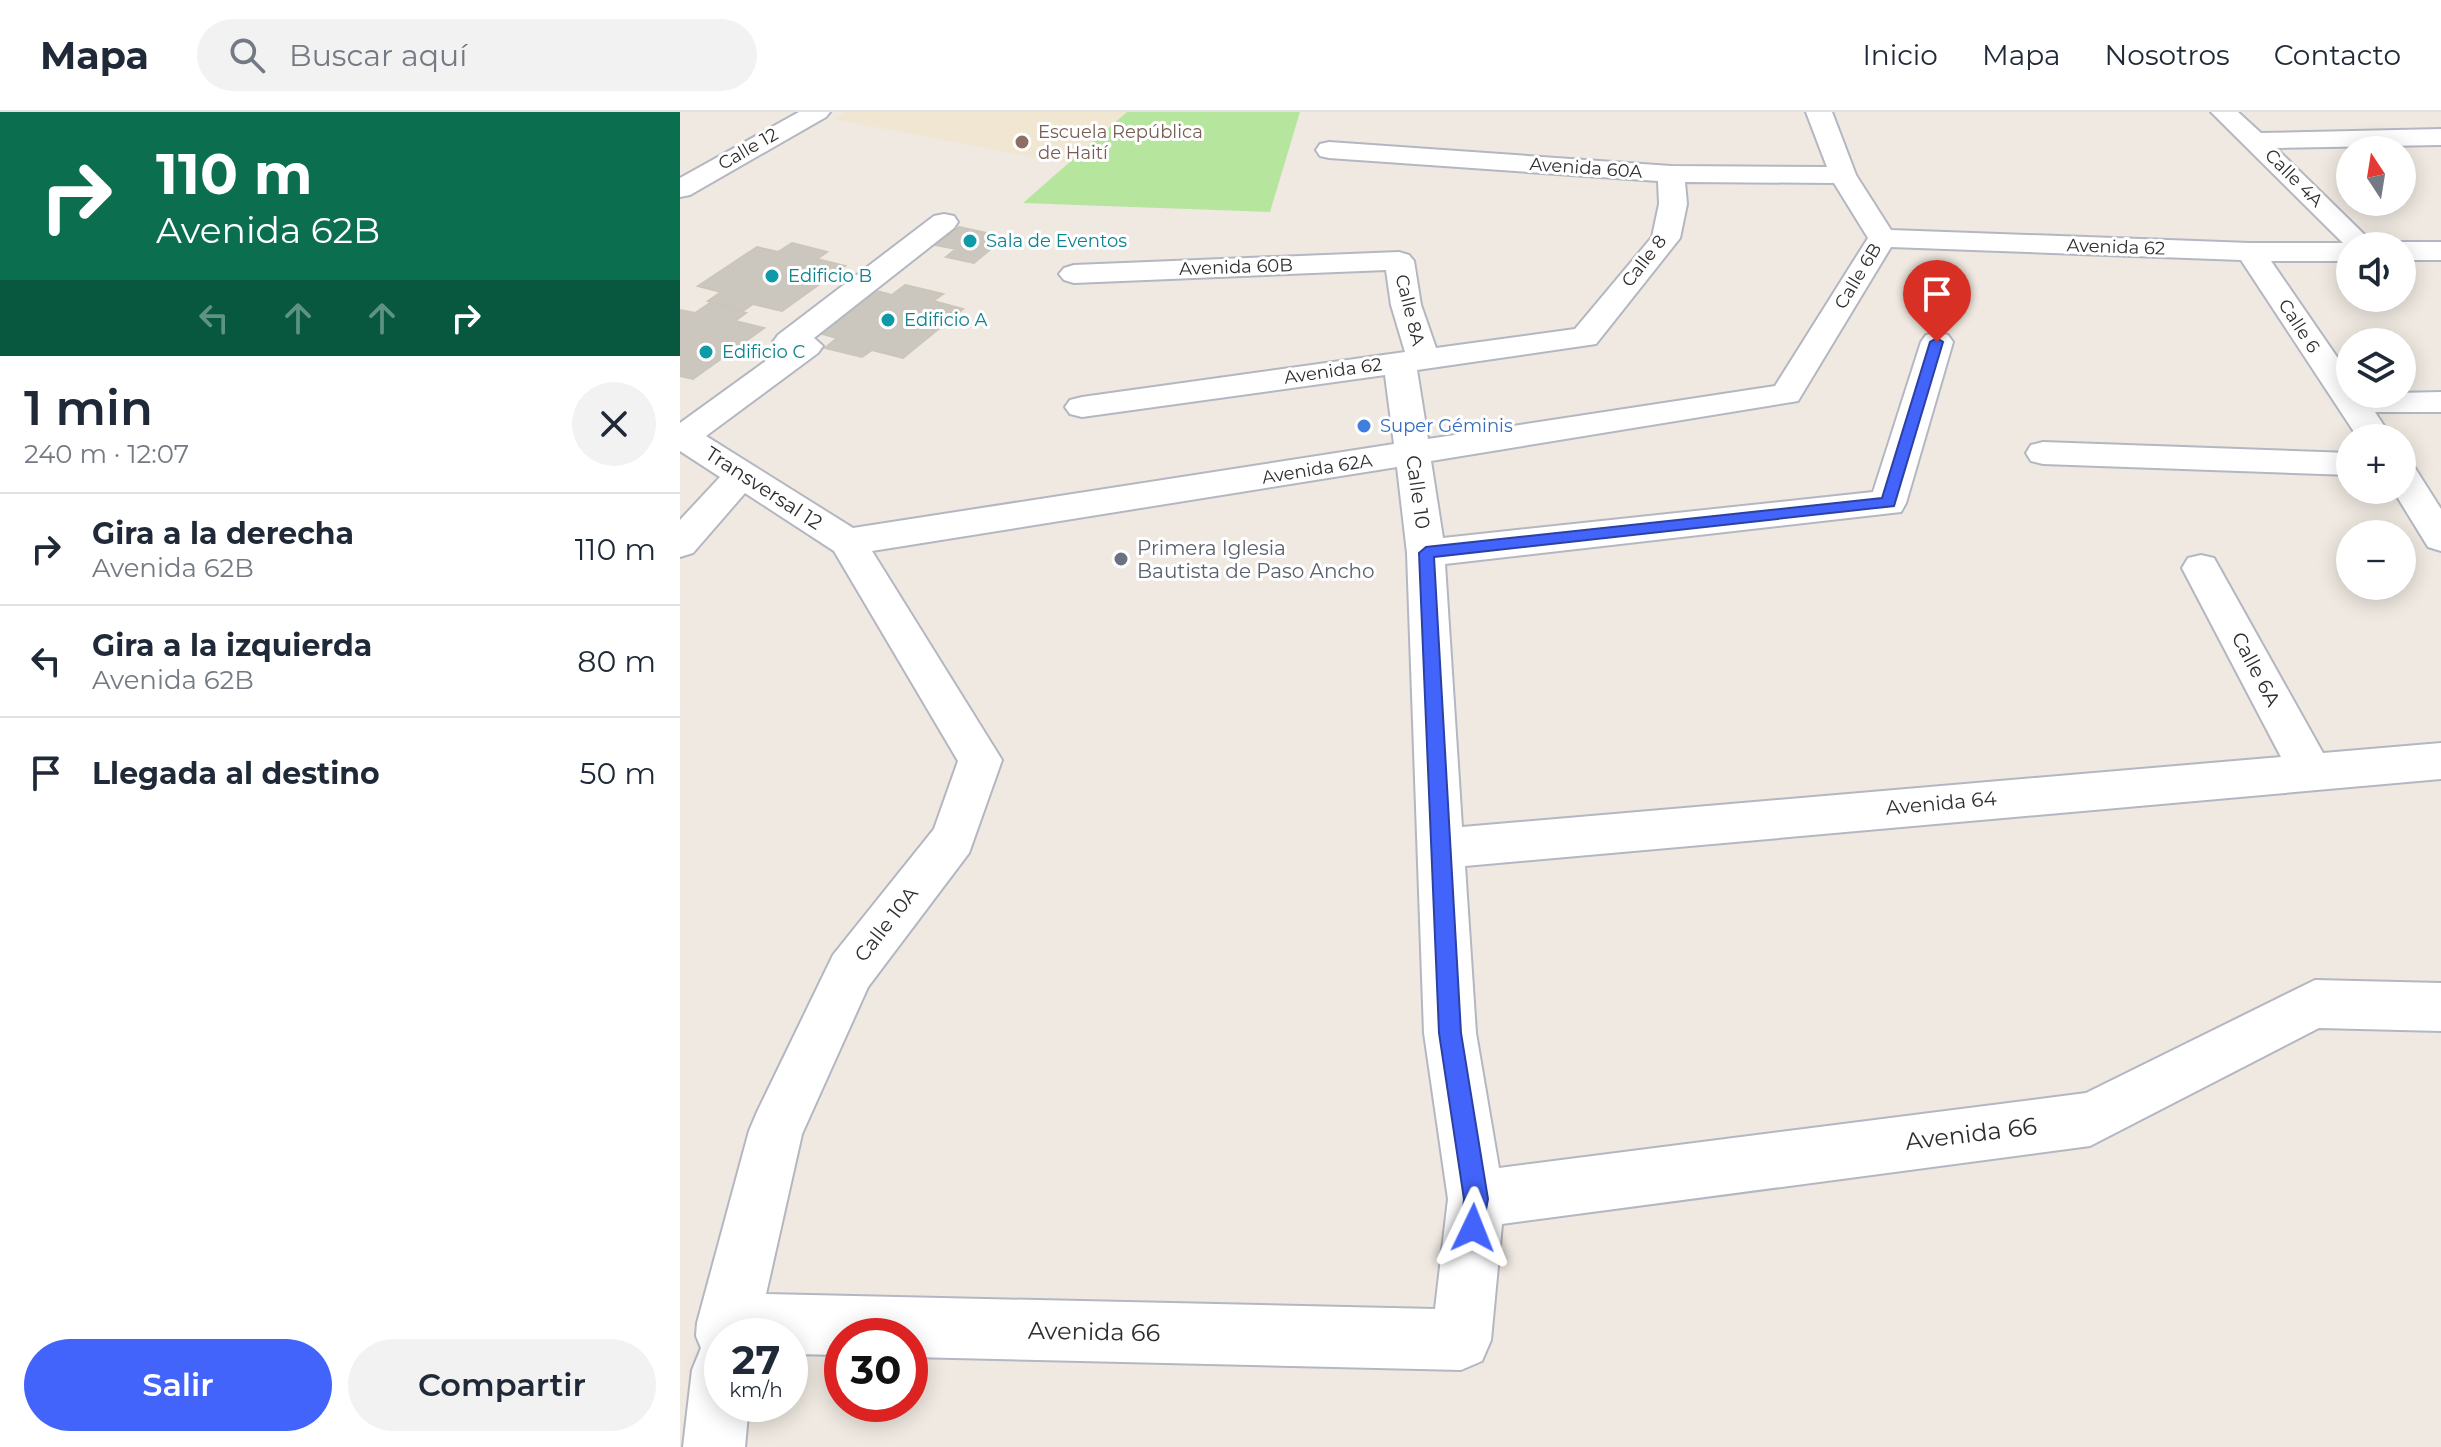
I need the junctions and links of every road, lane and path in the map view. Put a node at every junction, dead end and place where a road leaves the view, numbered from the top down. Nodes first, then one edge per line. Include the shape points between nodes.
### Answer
1 (817, 112) edge
2 (1819, 112) edge
3 (2224, 112) edge
4 (2441, 137) edge
5 (2256, 141) junction
6 (1329, 150) dead end
7 (1671, 174) junction
8 (1843, 175) junction
9 (682, 186) edge
10 (944, 222) dead end
11 (2348, 232) edge
12 (1882, 238) junction
13 (2416, 251) edge
14 (2441, 251) edge
15 (2250, 252) junction
16 (2336, 252) edge
17 (1399, 261) joint
18 (1074, 274) dead end
19 (1585, 337) joint
20 (1937, 342) dead end
21 (1411, 360) junction
22 (2336, 382) edge
23 (1786, 394) joint
24 (2416, 402) edge
25 (2441, 402) edge
26 (1082, 407) dead end
27 (682, 436) edge
28 (2043, 453) dead end
29 (1412, 454) junction
30 (2336, 463) edge
31 (743, 473) junction
32 (2416, 498) edge
33 (2441, 538) edge
34 (847, 542) junction
35 (680, 544) edge
36 (1426, 553) junction
37 (2201, 568) dead end
38 (2441, 761) edge
39 (2310, 770) junction
40 (1442, 848) junction
41 (2441, 1007) edge
42 (1476, 1199) junction
43 (731, 1318) edge
44 (1461, 1340) joint
45 (808, 1343) edge
46 (717, 1422) edge
47 (714, 1447) edge

1 - 9 street, Calle 12
2 - 8 street, Calle 6B
3 - 5 street, Calle 4A
4 - 5 street
5 - 11 street, Calle 4A
6 - 7 street, Avenida 60A
7 - 8 street, Avenida 60A
7 - 19 street, Calle 8 via 1673,204 1666,238
8 - 12 street, Calle 6B
10 - 27 street via 789,342 807,346
12 - 15 street, Avenida 62
12 - 23 street, Calle 6B
13 - 14 street
15 - 16 street, Avenida 62
15 - 22 street, Calle 6
17 - 18 street, Avenida 60B
17 - 21 street, Calle 8A
19 - 21 street, Avenida 62
20 - 36 street via 1888,503
21 - 26 street, Avenida 62
21 - 29 street, Calle 10
23 - 29 street, Avenida 62A
24 - 25 street
27 - 31 street, Transversal 12
28 - 30 street
29 - 34 street, Avenida 62A
29 - 36 street, Calle 10
31 - 34 street, Transversal 12
31 - 35 street
32 - 33 street
34 - 43 street, Calle 10A via 980,760 953,839 850,971 776,1131
36 - 40 street, Calle 10
37 - 39 street, Calle 6A
38 - 39 street, Avenida 64
39 - 40 street, Avenida 64
40 - 42 street, Calle 10 via 1450,1033
41 - 42 street, Avenida 66 via 2315,1004 2090,1119
42 - 44 street, Calle 10
44 - 45 street, Avenida 66
46 - 47 street, Calle 10A

